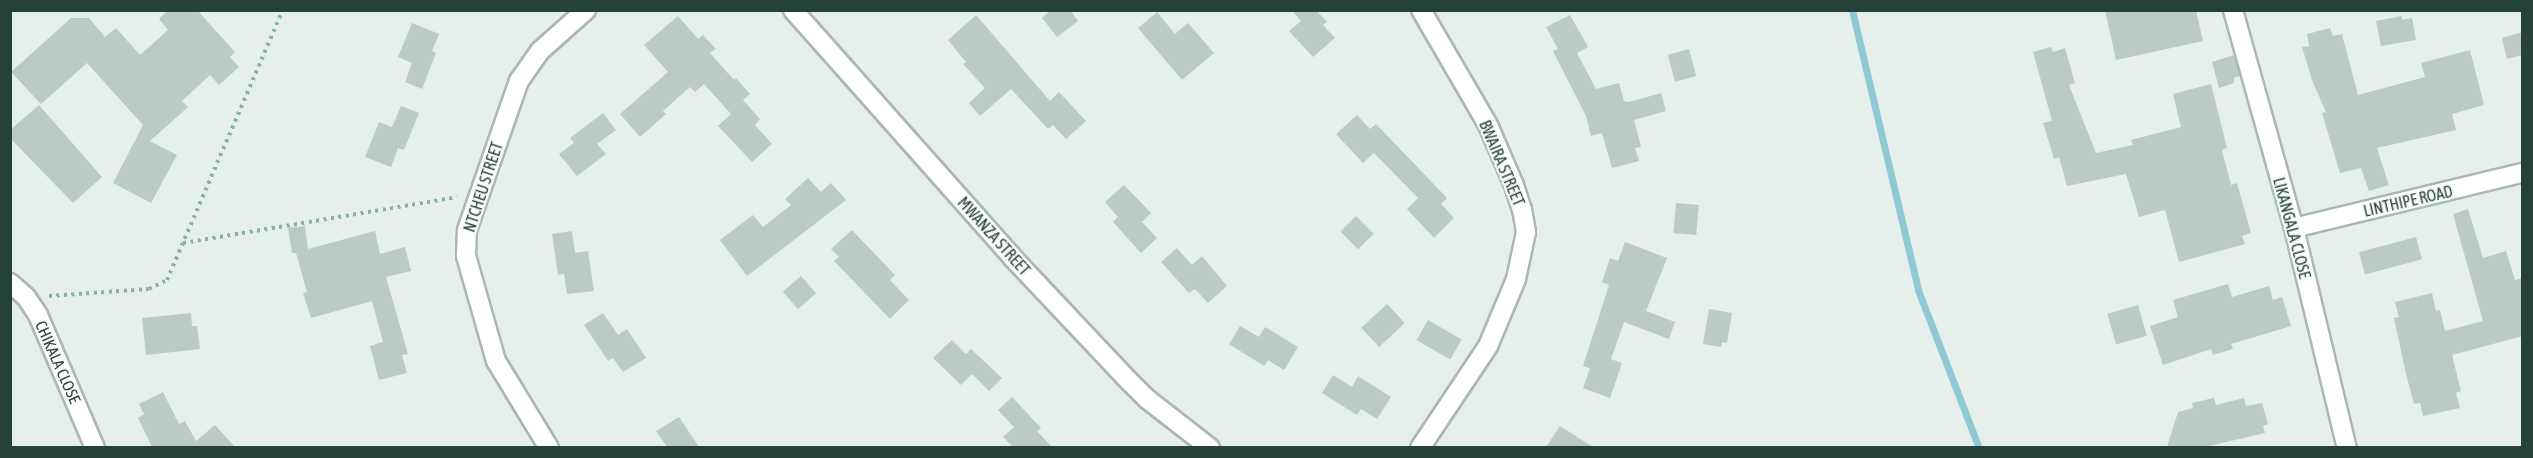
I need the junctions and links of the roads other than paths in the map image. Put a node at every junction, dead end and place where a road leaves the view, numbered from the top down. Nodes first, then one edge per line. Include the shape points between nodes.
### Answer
1 (586, 10) edge
2 (793, 10) edge
3 (1421, 10) edge
4 (2233, 10) edge
5 (2523, 173) edge
6 (2294, 228) junction
7 (10, 283) edge
8 (95, 447) edge
9 (549, 447) edge
10 (1210, 447) edge
11 (1420, 447) edge
12 (2347, 447) edge

1 - 9 street, NTCHEU STREET via 540,51 519,81 467,230 466,256 496,361
2 - 10 street, MWANZA STREET via 1012,257 1130,382
3 - 11 street, BWAIRA STREET via 1488,125 1513,183 1526,232 1516,279 1488,346
4 - 6 street, LIKANGALA CLOSE
5 - 6 street, LINTHIPE ROAD
6 - 12 street, LIKANGALA CLOSE
7 - 8 street, CHIKALA CLOSE via 26,297 49,339

